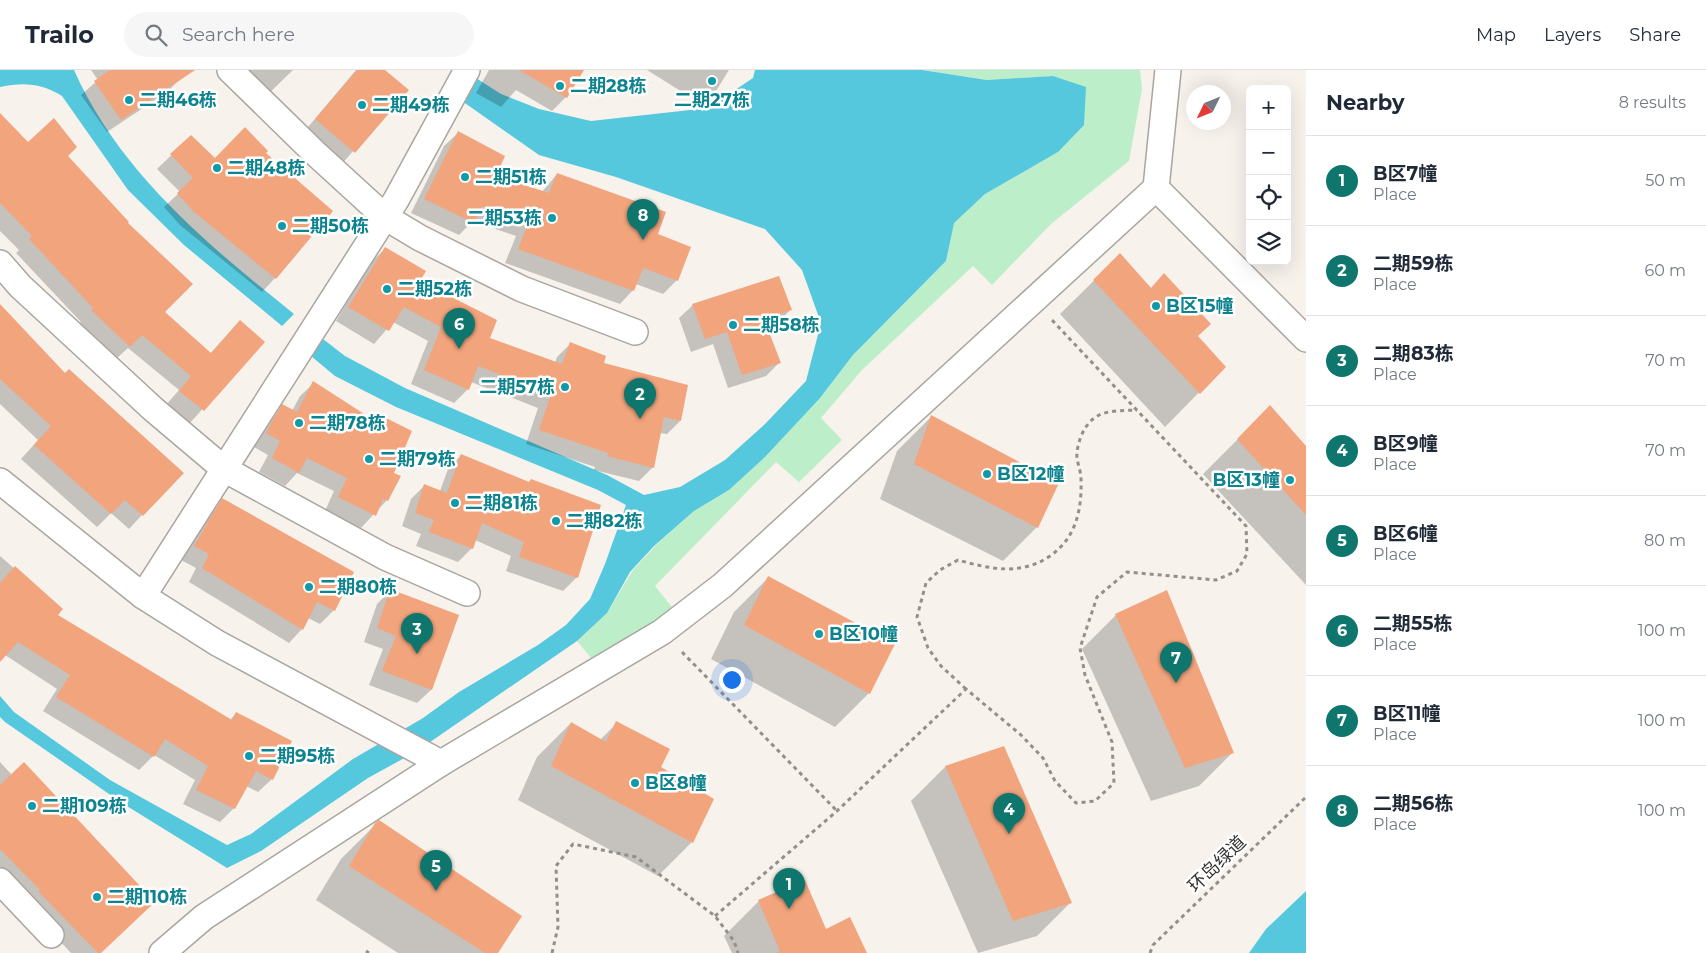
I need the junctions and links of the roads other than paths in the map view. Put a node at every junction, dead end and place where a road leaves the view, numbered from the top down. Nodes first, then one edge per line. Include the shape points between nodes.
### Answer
1 (230, 70) edge
2 (467, 70) edge
3 (1168, 70) edge
4 (1156, 188) junction
5 (385, 217) junction
6 (0, 263) edge
7 (635, 332) dead end
8 (1306, 339) edge
9 (224, 469) junction
10 (0, 481) edge
11 (467, 593) dead end
12 (143, 596) junction
13 (441, 763) junction
14 (0, 881) edge
15 (51, 935) dead end
16 (162, 953) edge

1 - 5 street
2 - 5 street
3 - 4 street
4 - 8 street
4 - 13 street via 723,585 662,632
5 - 7 street via 522,289
5 - 9 street
6 - 9 street via 20,286 139,396
9 - 11 street via 385,558
9 - 12 street
10 - 12 street
12 - 13 street via 217,643
13 - 16 street via 204,916
14 - 15 street

